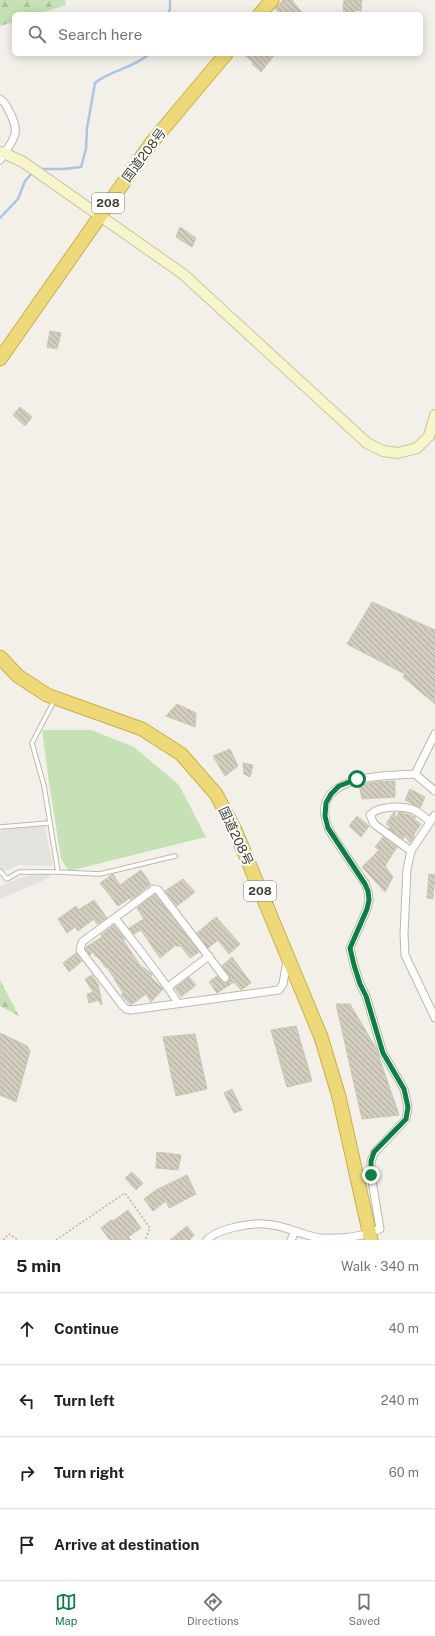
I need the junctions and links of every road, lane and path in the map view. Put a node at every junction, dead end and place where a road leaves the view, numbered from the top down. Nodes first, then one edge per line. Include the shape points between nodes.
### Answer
1 (272, 0) edge
2 (262, 12) edge
3 (224, 56) edge
4 (0, 99) edge
5 (1, 155) edge
6 (99, 216) junction
7 (0, 359) edge
8 (435, 415) edge
9 (0, 657) edge
10 (56, 698) junction
11 (435, 734) edge
12 (415, 774) junction
13 (435, 791) edge
14 (435, 815) edge
15 (430, 822) junction
16 (49, 823) junction
17 (0, 827) edge
18 (411, 851) junction
19 (175, 856) dead end
20 (0, 871) edge
21 (58, 872) junction
22 (115, 918) junction
23 (209, 956) junction
24 (291, 964) junction
25 (225, 978) dead end
26 (168, 987) junction
27 (177, 1003) junction
28 (435, 1018) edge
29 (295, 1231) junction
30 (370, 1237) edge
31 (3, 1240) edge
32 (18, 1240) edge
33 (56, 1240) edge
34 (145, 1240) edge
35 (207, 1240) edge
36 (291, 1240) edge

1 - 2 highway
3 - 6 highway, 国道208号 / 208 via 152,142
4 - 5 street via 4,101 16,123 17,131
5 - 6 street via 23,162
6 - 7 highway, 国道208号 / 208
6 - 8 street via 183,274 367,443 383,452 398,453 417,448 429,436
9 - 10 highway, 国道208号 / 208 via 18,676
10 - 16 lane via 32,744 44,786
10 - 24 highway, 国道208号 / 208 via 142,729 181,754 202,776 216,794 235,830
11 - 12 street
12 - 13 street
12 - 30 street via 357,779 339,786 326,803 325,816 328,828 368,891 367,909 350,948 351,954 383,1053 404,1089 408,1107 406,1119 374,1152 371,1161 380,1229
14 - 15 street
15 - 18 street
15 - 18 street via 414,810 406,808 382,809 370,815 374,824
16 - 17 lane
16 - 21 lane
18 - 28 street via 407,869 405,955
19 - 21 lane via 100,874
20 - 21 lane via 6,879 19,872
22 - 23 street via 154,889 158,890
22 - 26 street
22 - 27 street via 82,942 80,950 126,1009
23 - 25 street
23 - 26 street
24 - 27 street via 286,966 283,984 279,990
24 - 30 highway, 国道208号 / 208 via 321,1037 339,1097
26 - 27 street
29 - 30 street via 320,1238
29 - 35 street via 264,1224 226,1229
29 - 36 street
31 - 32 path via 10,1234
33 - 34 path via 125,1193 150,1228

